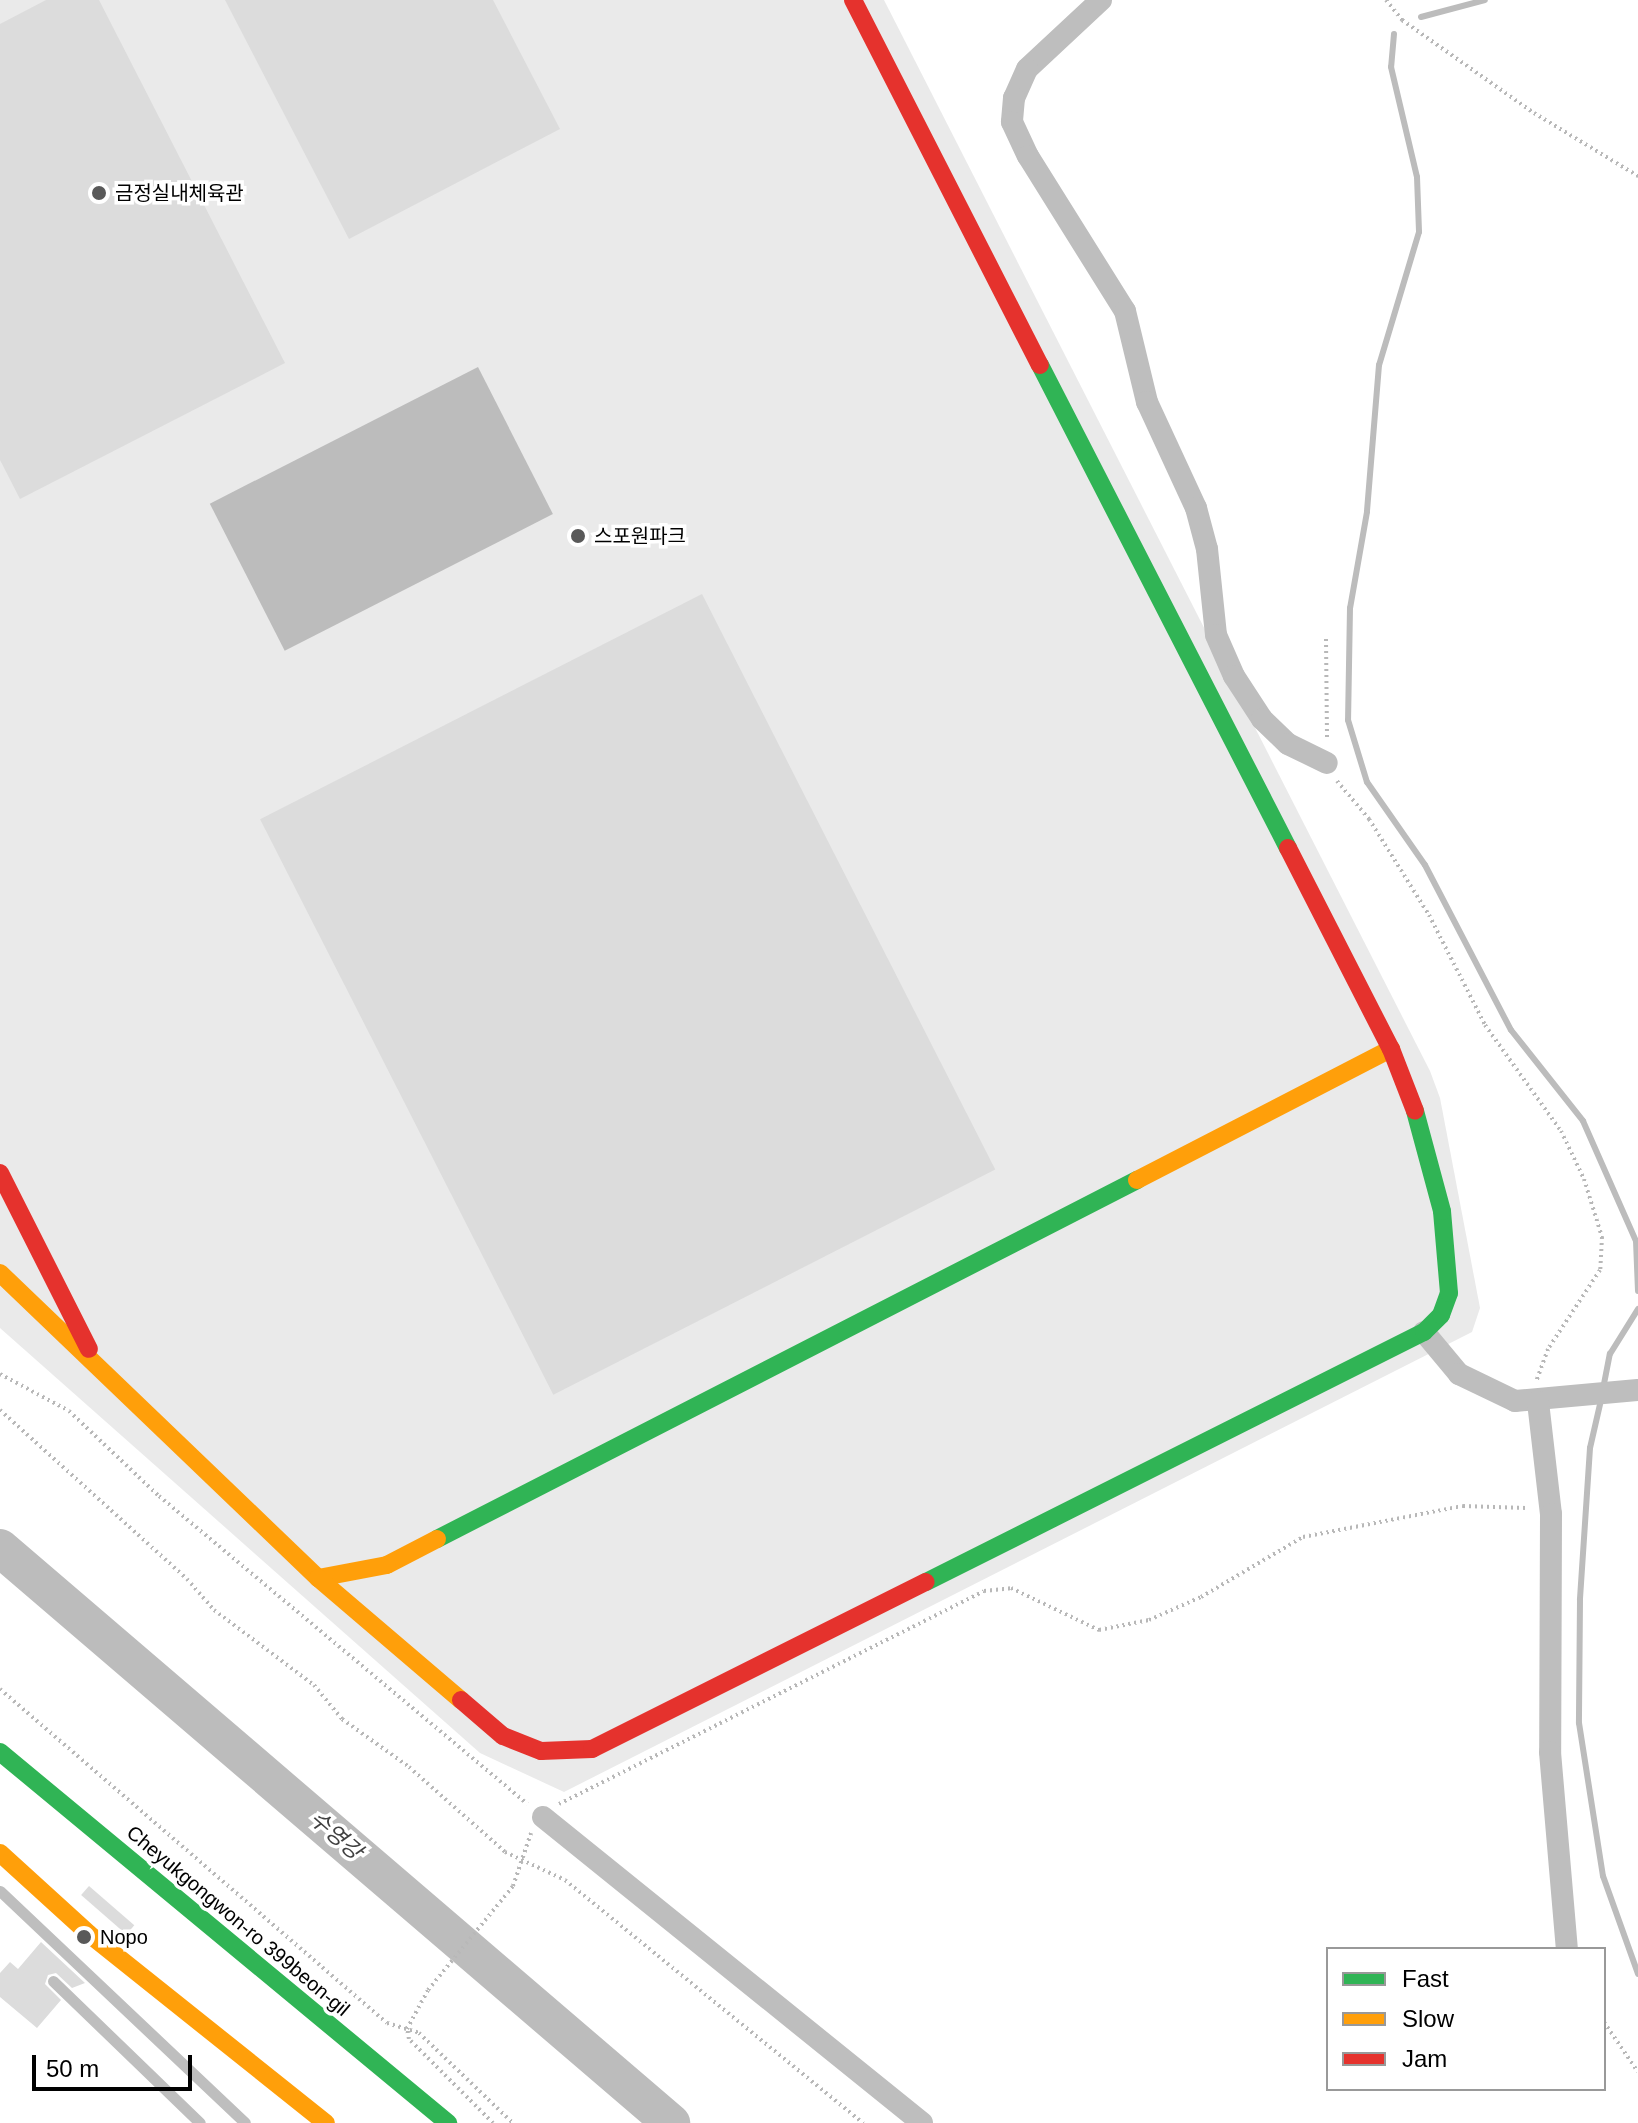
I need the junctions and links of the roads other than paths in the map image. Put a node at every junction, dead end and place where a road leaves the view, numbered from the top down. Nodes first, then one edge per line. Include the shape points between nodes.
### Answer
1 (853, 0) edge
2 (1101, 0) edge
3 (1327, 763) road end
4 (1391, 1049) junction
5 (0, 1173) edge
6 (0, 1273) edge
7 (1424, 1332) junction
8 (101, 1373) junction
9 (1638, 1390) edge
10 (1545, 1401) junction
11 (318, 1578) junction
12 (0, 1752) edge
13 (547, 1820) road end
14 (0, 1853) edge
15 (0, 1891) edge
16 (1567, 1947) edge
17 (53, 1981) dead end
18 (200, 2123) edge
19 (245, 2123) edge
20 (326, 2123) edge
21 (448, 2123) edge
22 (922, 2123) edge

1 - 4 main road
2 - 3 street via 1027,69 1014,98 1012,122 1125,311 1147,402 1196,508 1207,549 1216,635 1234,676 1262,719 1288,744
4 - 7 main road via 1423,1131 1442,1211 1449,1293 1441,1315
4 - 11 main road via 387,1565
5 - 8 main road
6 - 8 main road
7 - 10 street via 1459,1374 1491,1393
7 - 11 main road via 592,1749 541,1751 503,1736
8 - 11 main road
9 - 10 street
10 - 16 street via 1550,1752
12 - 21 main road, Cheyukgongwon-ro 399beon-gil
13 - 22 street
14 - 20 main road via 89,1934
15 - 19 lane
17 - 18 lane

